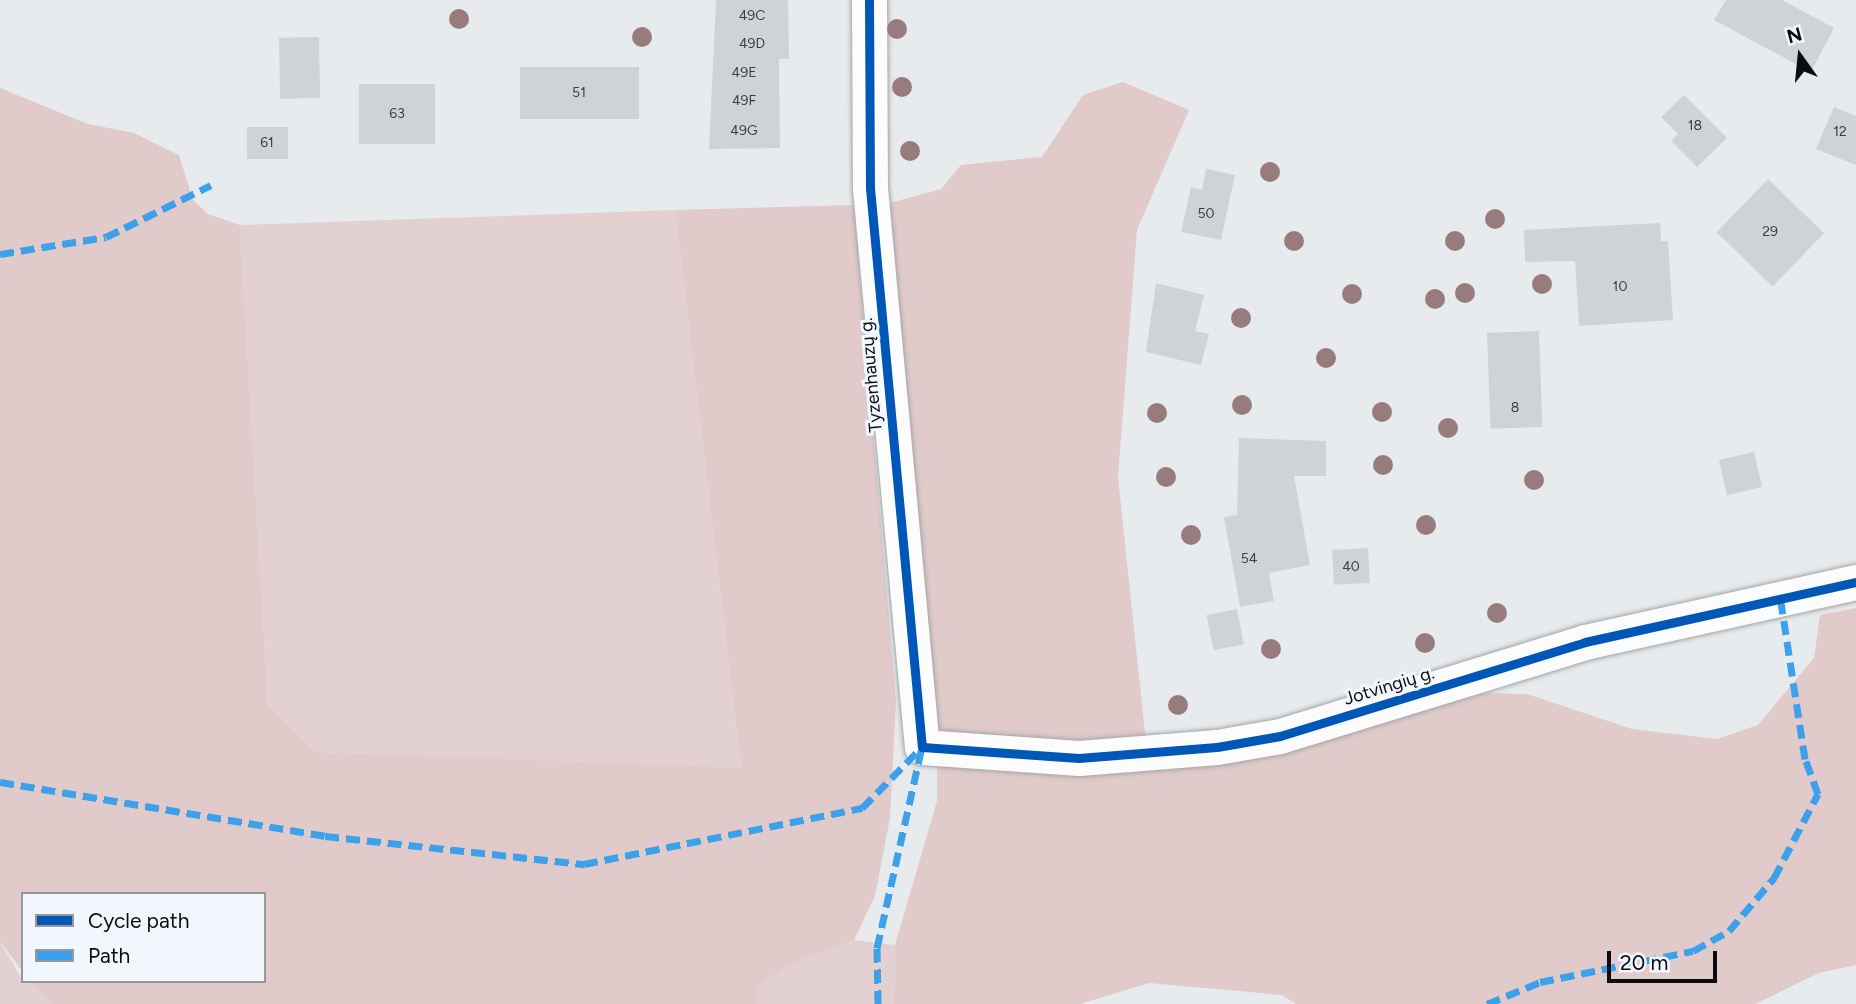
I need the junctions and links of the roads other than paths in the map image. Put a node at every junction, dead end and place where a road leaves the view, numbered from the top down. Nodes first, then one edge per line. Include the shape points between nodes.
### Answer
1 (869, 0) edge
2 (1856, 582) edge
3 (922, 747) joint

1 - 3 street, Tyzenhauzų g. via 870,188
2 - 3 street, Jotvingių g. via 1585,642 1254,741 1079,758

